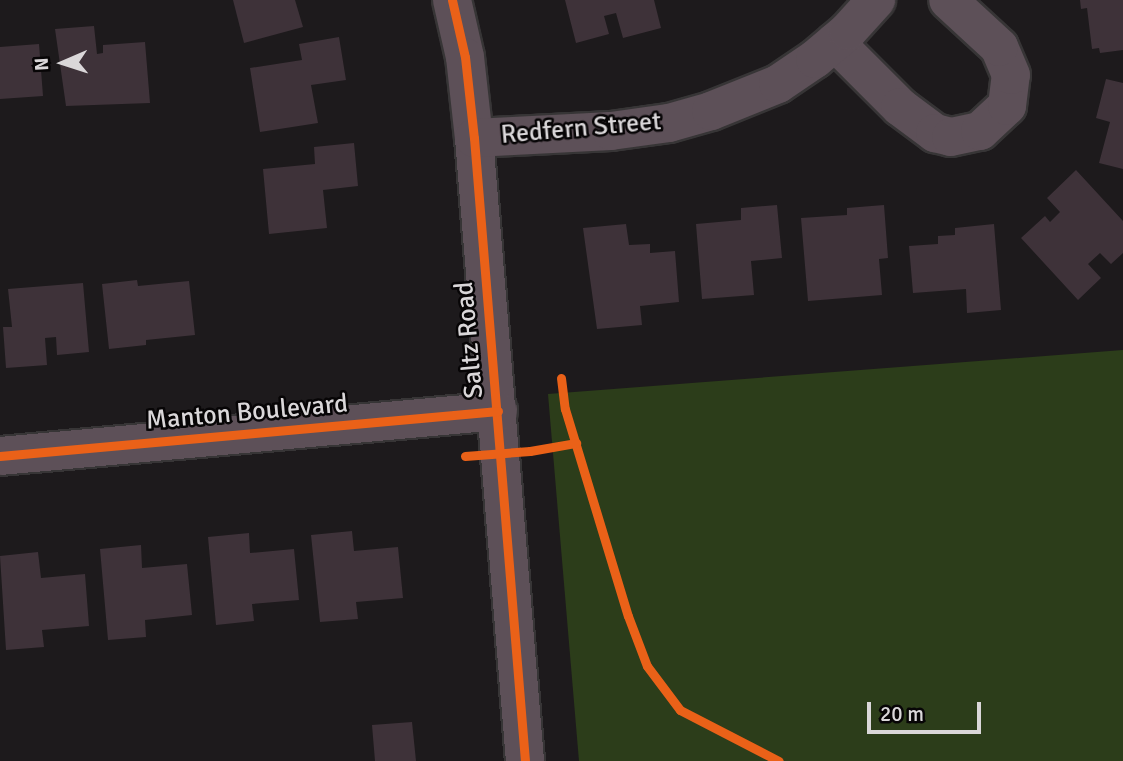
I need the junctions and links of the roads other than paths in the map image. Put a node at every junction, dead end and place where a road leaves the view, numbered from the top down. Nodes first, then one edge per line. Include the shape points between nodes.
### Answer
1 (453, 0) edge
2 (876, 0) edge
3 (948, 0) edge
4 (835, 42) junction
5 (474, 138) junction
6 (498, 411) junction
7 (0, 456) edge
8 (524, 761) edge

1 - 5 street, Saltz Road
2 - 4 street, Redfern Street
3 - 4 street via 999,47 1011,75 1007,106 980,131 951,136 935,133 900,107
4 - 5 street, Redfern Street via 778,84 679,120 611,131
5 - 6 street, Saltz Road
6 - 7 street, Manton Boulevard
6 - 8 street, Saltz Road

